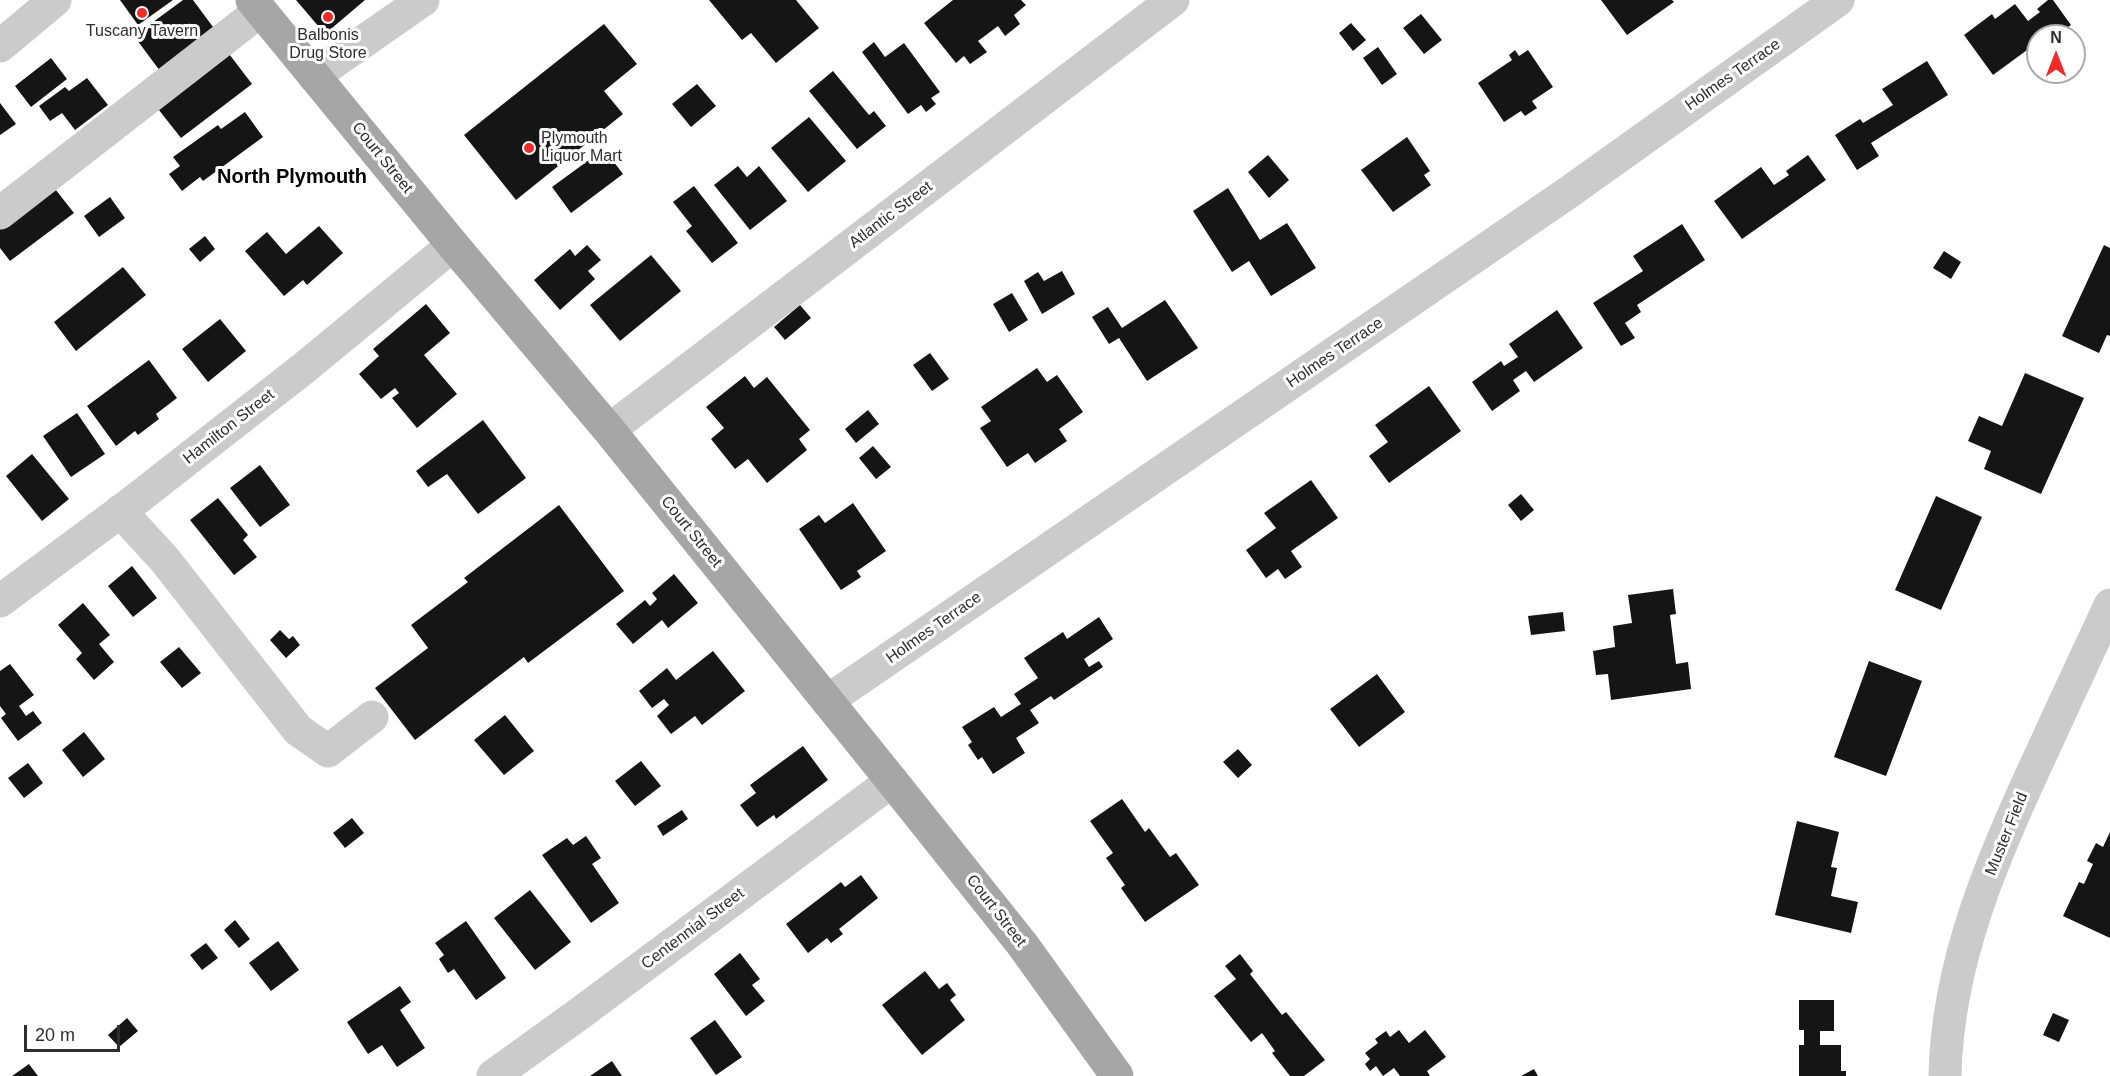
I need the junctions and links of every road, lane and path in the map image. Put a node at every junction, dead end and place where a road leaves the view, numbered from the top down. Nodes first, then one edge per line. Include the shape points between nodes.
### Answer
1 (55, 0) edge
2 (423, 0) edge
3 (1173, 0) edge
4 (1838, 0) edge
5 (256, 5) edge
6 (0, 46) edge
7 (314, 76) junction
8 (0, 213) edge
9 (453, 245) junction
10 (609, 430) junction
11 (120, 511) junction
12 (0, 601) edge
13 (2110, 604) edge
14 (827, 701) junction
15 (372, 717) dead end
16 (892, 781) junction
17 (493, 1076) edge
18 (1117, 1076) edge
19 (1945, 1076) edge

1 - 6 street
2 - 7 street
3 - 10 street, Atlantic Street
4 - 14 street, Holmes Terrace via 1569,192
5 - 7 main road, Court Street
5 - 8 street
7 - 9 main road, Court Street
9 - 10 main road, Court Street
9 - 11 street, Hamilton Street via 304,368
10 - 14 main road, Court Street
11 - 12 street, Hamilton Street
11 - 15 street via 172,568 298,730 328,751
13 - 19 street, Muster Field via 2007,827 1965,945 1952,1003
14 - 16 main road, Court Street
16 - 17 street, Centennial Street
16 - 18 main road, Court Street via 1022,944

